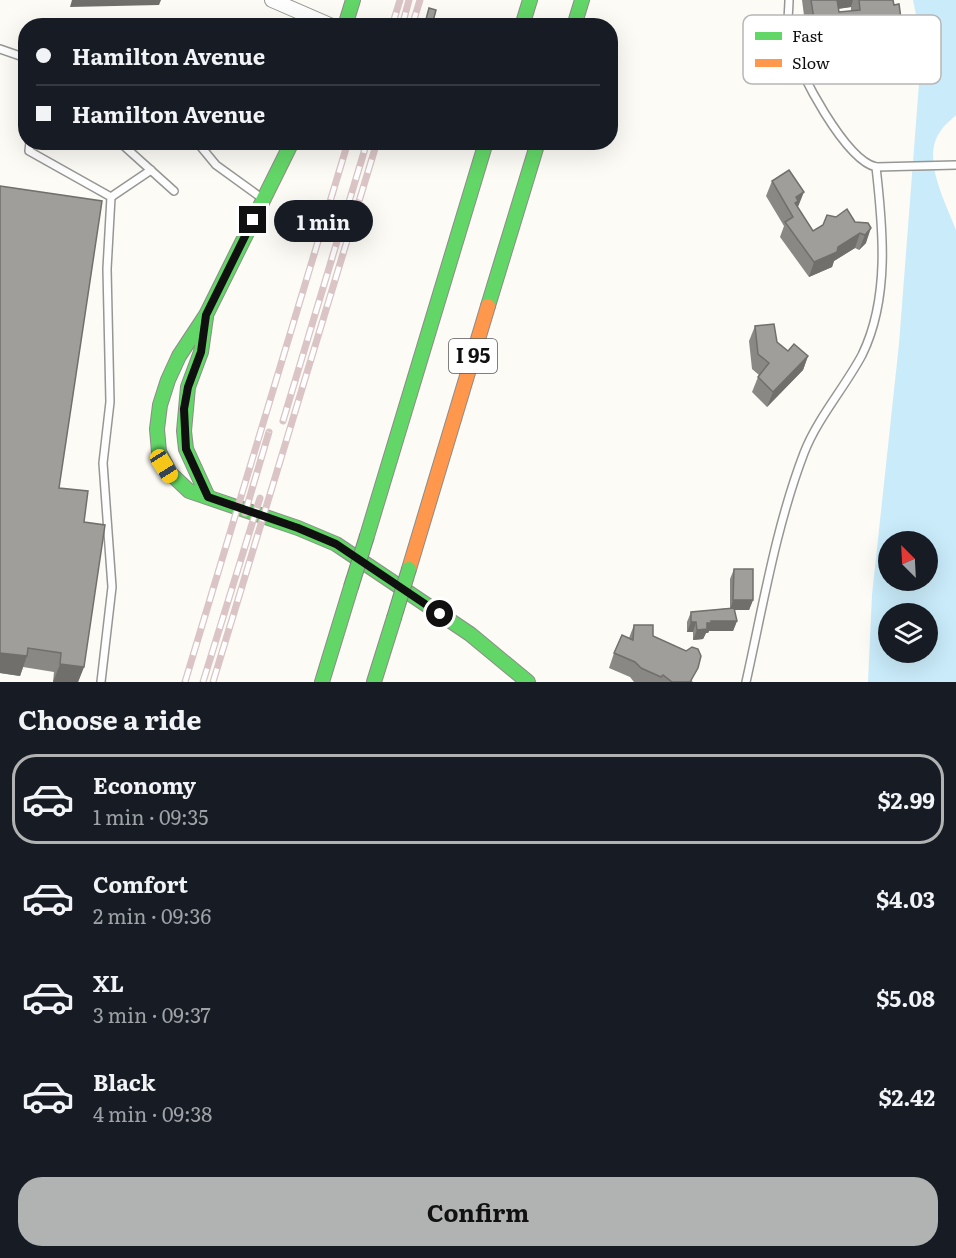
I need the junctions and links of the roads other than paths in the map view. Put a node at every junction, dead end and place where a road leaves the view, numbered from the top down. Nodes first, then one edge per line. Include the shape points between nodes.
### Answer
1 (272, 0) edge
2 (353, 0) edge
3 (530, 0) edge
4 (582, 0) edge
5 (789, 0) edge
6 (789, 15) edge
7 (314, 18) edge
8 (347, 18) edge
9 (524, 18) edge
10 (576, 18) edge
11 (0, 50) edge
12 (18, 56) edge
13 (808, 84) edge
14 (29, 150) edge
15 (128, 150) edge
16 (204, 150) edge
17 (287, 150) edge
18 (484, 150) edge
19 (536, 150) edge
20 (956, 165) edge
21 (876, 167) junction
22 (151, 170) junction
23 (174, 191) dead end
24 (111, 197) junction
25 (263, 200) junction
26 (206, 315) junction
27 (208, 497) junction
28 (101, 682) edge
29 (322, 682) edge
30 (374, 682) edge
31 (528, 682) edge
32 (746, 682) edge

1 - 7 street
2 - 8 main road
3 - 9 main road
4 - 10 main road
5 - 6 lane
11 - 12 lane
13 - 21 lane via 852,153
14 - 24 lane
15 - 22 lane
16 - 25 lane via 216,165
17 - 25 main road
18 - 29 main road, I 95, bridge
19 - 30 main road, I 95, bridge
20 - 21 lane
21 - 32 lane via 882,275 878,309 862,354 805,450 787,502
22 - 23 lane
22 - 24 lane
24 - 28 lane via 107,269 110,402 103,463 112,587
25 - 26 main road
26 - 27 main road via 201,352 188,387 184,431 190,458
26 - 27 main road via 174,367 162,400 156,439 157,451 173,480
27 - 31 main road via 336,544 470,634

